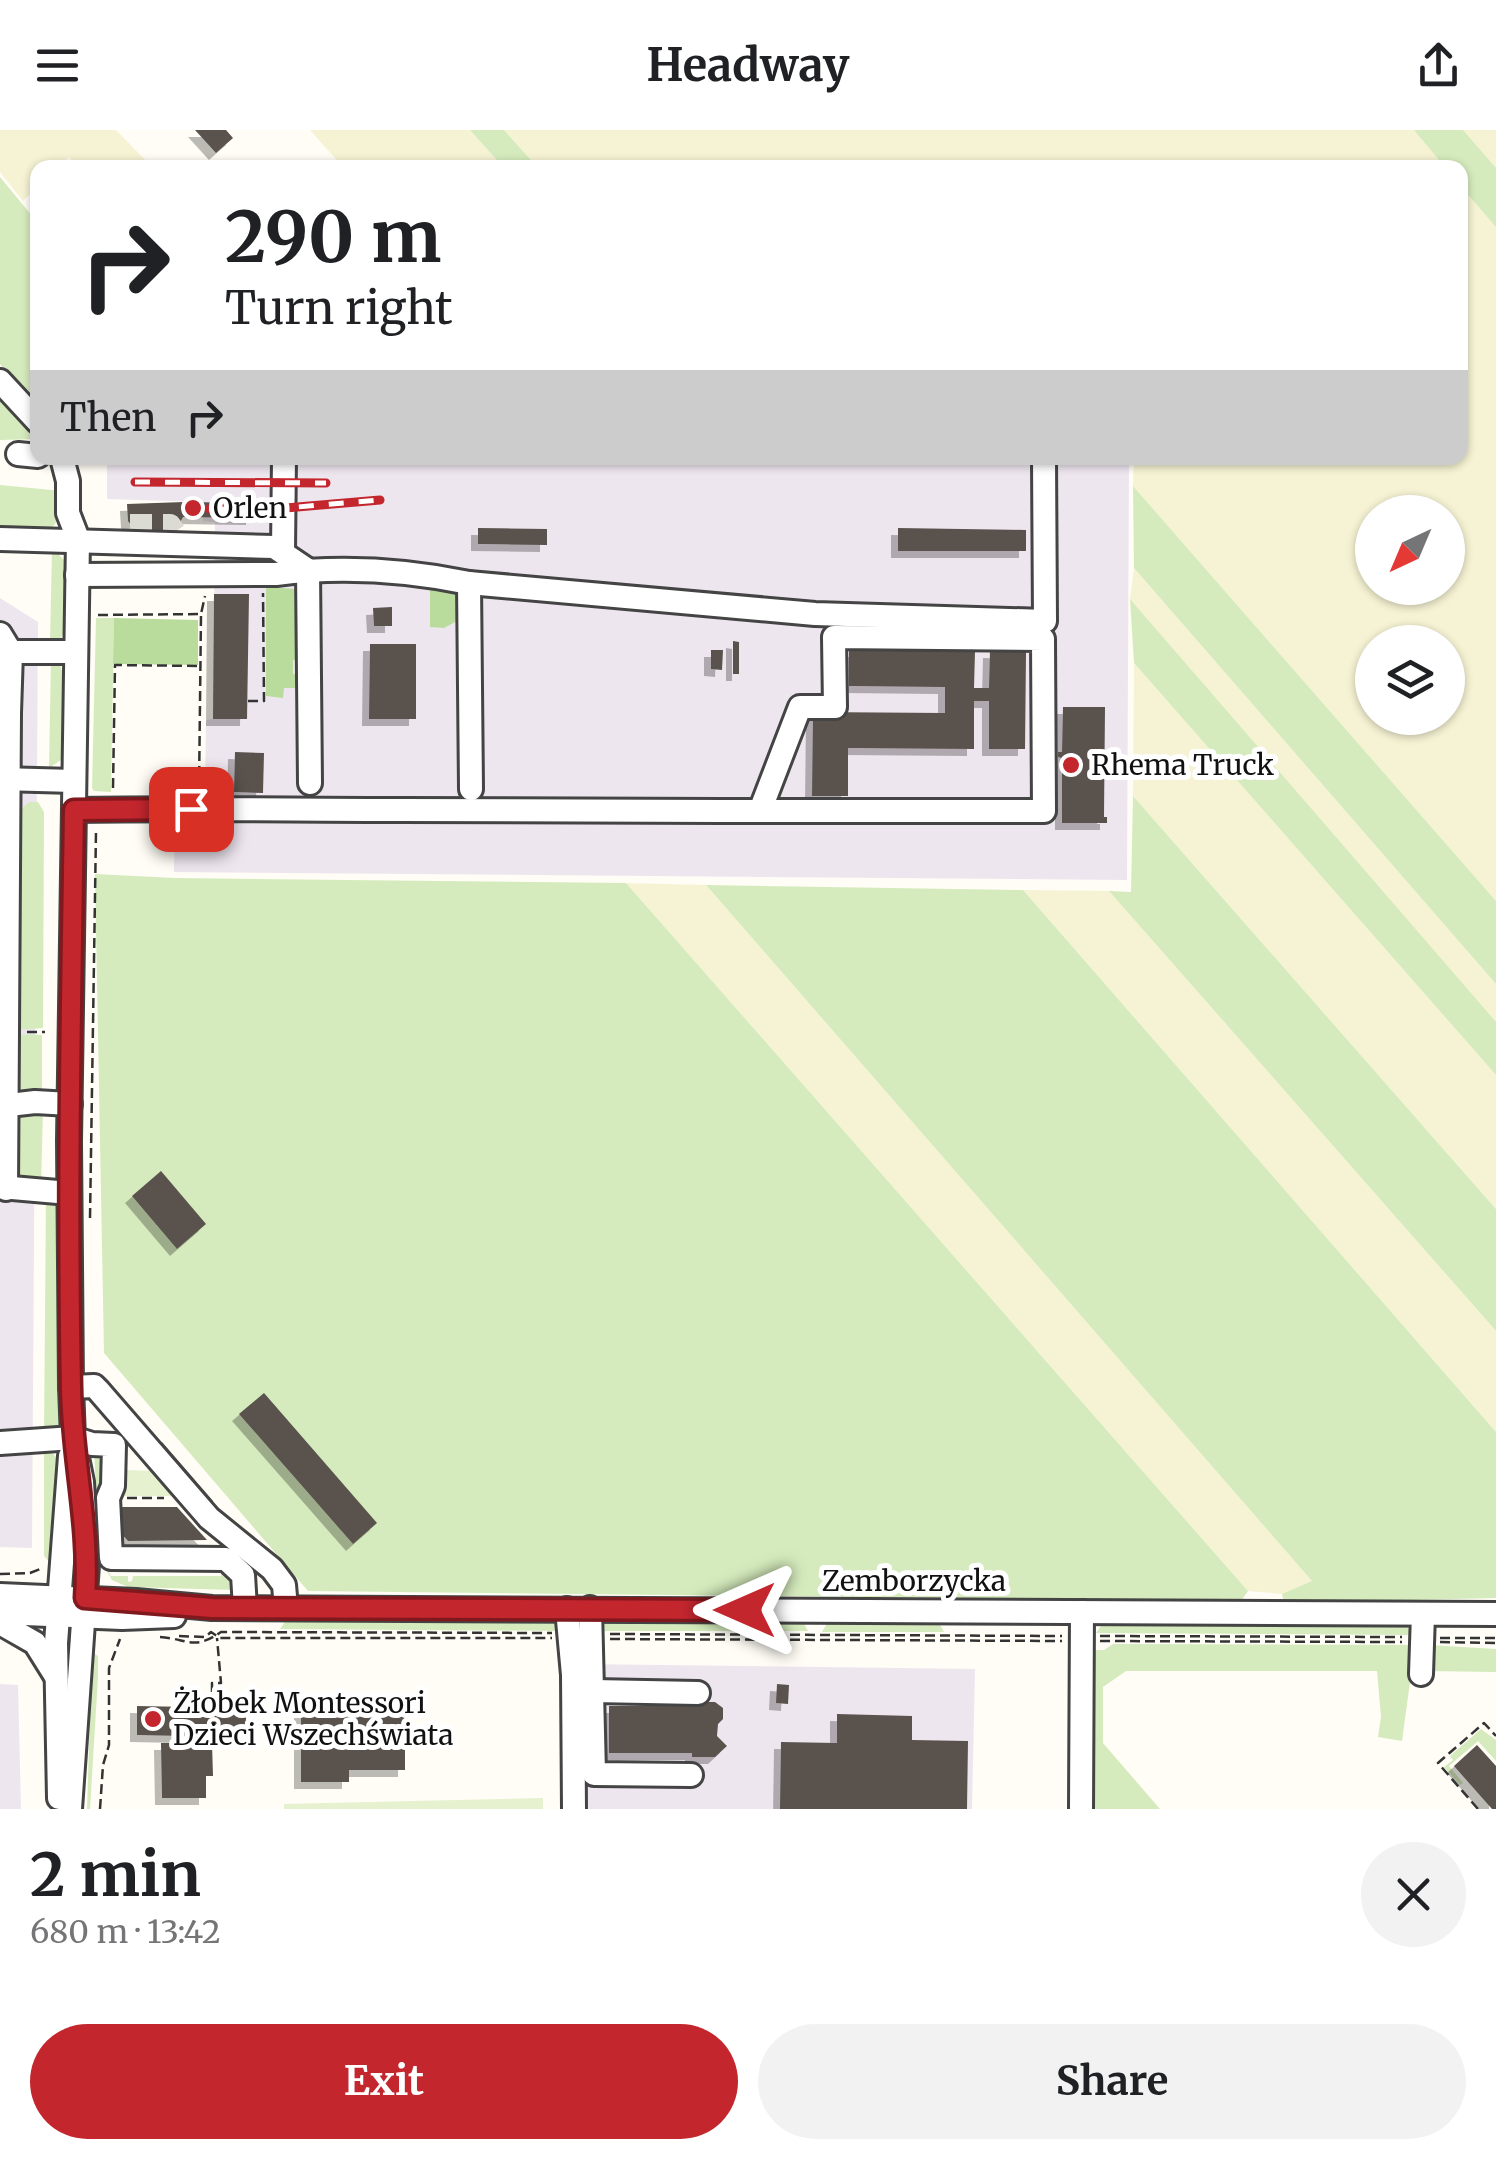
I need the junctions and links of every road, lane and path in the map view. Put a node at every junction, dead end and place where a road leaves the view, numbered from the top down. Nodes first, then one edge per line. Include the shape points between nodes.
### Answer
1 (0, 381) edge
2 (30, 413) edge
3 (64, 465) edge
4 (284, 465) edge
5 (1044, 465) edge
6 (130, 525) tunnel mouth
7 (0, 538) edge
8 (180, 538) junction
9 (86, 540) junction
10 (284, 551) junction
11 (308, 570) junction
12 (180, 574) junction
13 (77, 576) junction
14 (205, 584) dead end
15 (469, 584) junction
16 (263, 585) dead end
17 (201, 614) junction
18 (92, 615) dead end
19 (6, 643) edge
20 (76, 652) junction
21 (200, 666) junction
22 (248, 701) dead end
23 (5, 717) edge
24 (3, 777) edge
25 (74, 780) junction
26 (310, 783) dead end
27 (470, 789) dead end
28 (199, 795) dead end
29 (94, 805) junction
30 (760, 811) junction
31 (16, 1032) dead end
32 (46, 1032) dead end
33 (70, 1104) junction
34 (3, 1105) edge
35 (3, 1188) edge
36 (69, 1194) junction
37 (90, 1217) dead end
38 (71, 1387) junction
39 (72, 1438) junction
40 (0, 1443) edge
41 (108, 1498) junction
42 (162, 1498) dead end
43 (42, 1568) dead end
44 (0, 1574) edge
45 (0, 1596) edge
46 (59, 1606) junction
47 (84, 1607) junction
48 (245, 1608) junction
49 (286, 1608) junction
50 (579, 1608) junction
51 (1082, 1612) junction
52 (0, 1613) edge
53 (1496, 1614) edge
54 (0, 1623) edge
55 (1422, 1631) junction
56 (154, 1632) dead end
57 (217, 1635) junction
58 (122, 1636) dead end
59 (581, 1636) junction
60 (168, 1637) dead end
61 (1083, 1641) junction
62 (1496, 1641) edge
63 (1421, 1674) dead end
64 (56, 1678) junction
65 (593, 1691) junction
66 (698, 1693) dead end
67 (212, 1708) dead end
68 (1496, 1736) edge
69 (691, 1775) dead end
70 (60, 1809) edge
71 (70, 1809) edge
72 (100, 1809) edge
73 (574, 1809) edge
74 (1081, 1809) edge
75 (1478, 1809) edge

1 - 2 street
3 - 9 street via 68,514
4 - 10 street
5 - 15 street via 1045,621 815,614
6 - 9 street
7 - 9 street
8 - 9 street
8 - 10 street
8 - 12 street via 190,555
9 - 13 street
10 - 11 street
11 - 12 street
11 - 15 street via 418,572
11 - 26 street
12 - 13 street
13 - 20 street
14 - 17 path
15 - 27 street
16 - 22 path via 264,701
17 - 18 path
17 - 21 path
19 - 20 street
19 - 23 street
20 - 25 street
21 - 28 path
21 - 29 path via 114,666
23 - 24 street
24 - 25 street
24 - 34 street
25 - 29 street
29 - 30 street
29 - 33 street
29 - 37 path
30 - 30 street via 1044,811 1044,638 834,638 835,707 800,708
31 - 32 path
33 - 34 street
33 - 36 street
34 - 35 street
35 - 36 street
36 - 38 street
38 - 39 street
38 - 49 street via 94,1386 104,1396 210,1518 272,1569 284,1586
39 - 40 street
39 - 41 street via 114,1444
39 - 46 street
39 - 47 street via 82,1482
41 - 42 path
41 - 48 street via 112,1558 226,1560 243,1575
43 - 44 path
45 - 46 street, Zemborzycka
46 - 47 street, Zemborzycka
46 - 52 street, Zemborzycka
46 - 64 street
47 - 48 street, Zemborzycka via 156,1617
47 - 71 street
48 - 49 street, Zemborzycka
49 - 50 street, Zemborzycka
50 - 51 street, Zemborzycka
50 - 59 street
51 - 55 street, Zemborzycka
51 - 61 street
53 - 55 street, Zemborzycka
54 - 64 street via 34,1643
55 - 61 path
55 - 61 path via 1094,1646
55 - 62 path
55 - 63 street
56 - 57 path
57 - 59 path
57 - 60 path via 185,1644
57 - 67 path via 221,1683 212,1683
58 - 72 path via 109,1668
59 - 61 path
59 - 61 path via 1067,1646
59 - 65 street
59 - 73 street
61 - 74 street
64 - 70 street
65 - 66 street
65 - 69 street via 594,1774
68 - 75 path via 1484,1723 1438,1763

